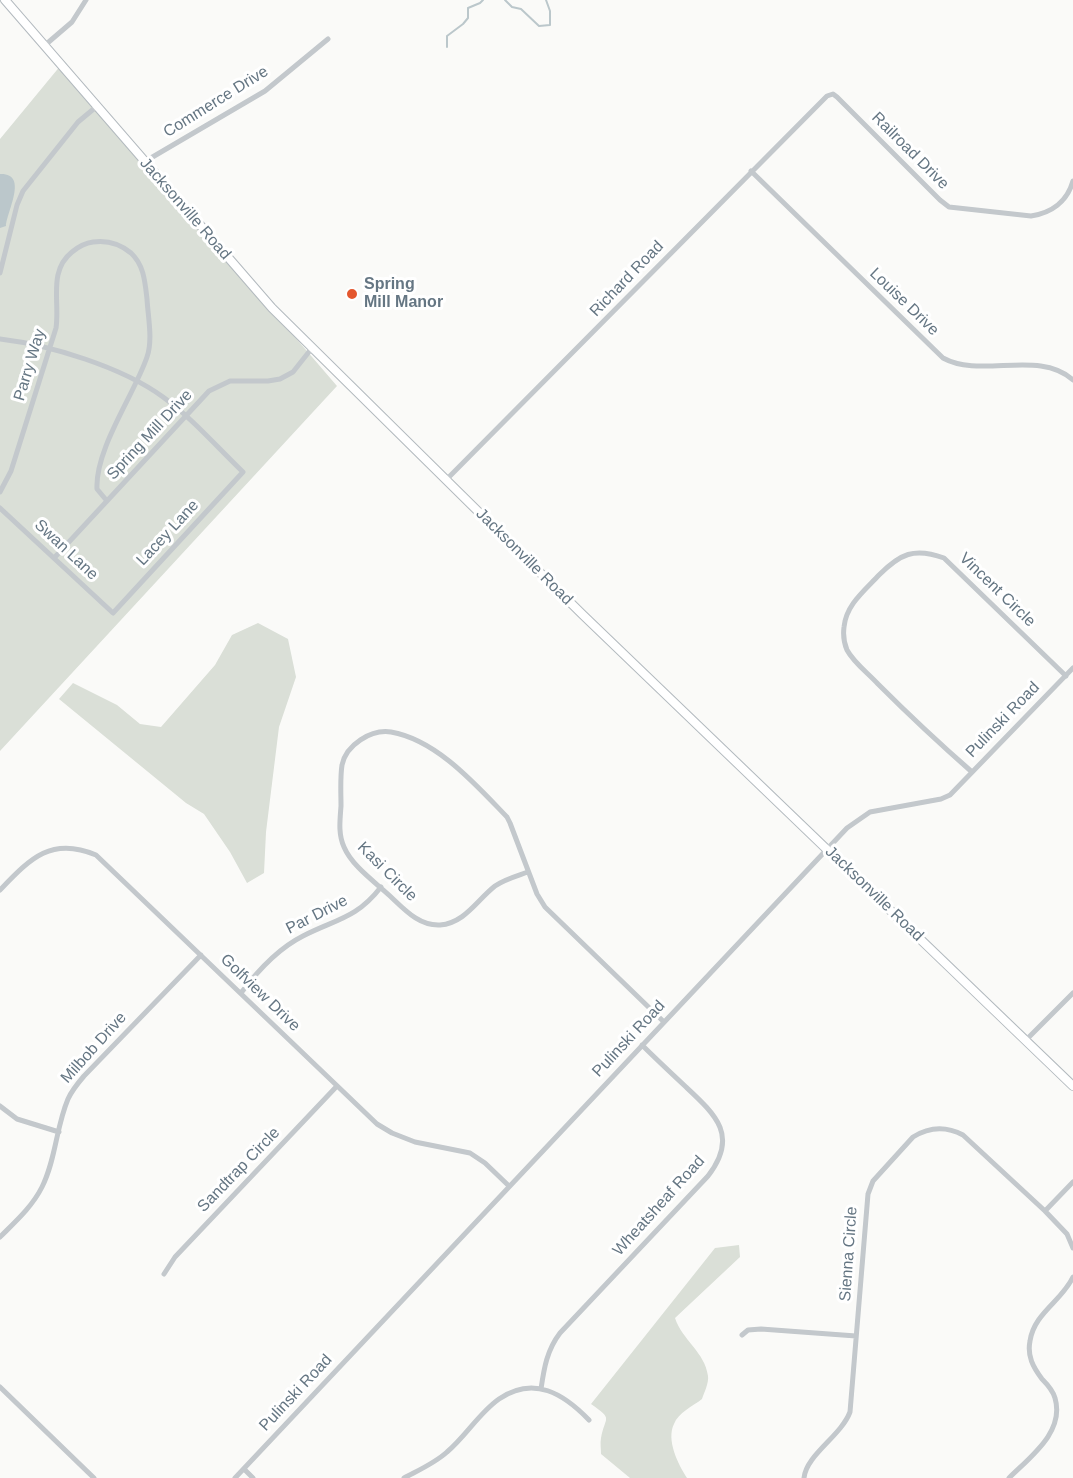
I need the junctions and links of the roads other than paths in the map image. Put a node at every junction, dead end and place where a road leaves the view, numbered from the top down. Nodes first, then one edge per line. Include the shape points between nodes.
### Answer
1 (5, 0) edge
2 (86, 0) edge
3 (328, 39) dead end
4 (44, 46) junction
5 (827, 96) joint
6 (96, 106) junction
7 (144, 162) junction
8 (751, 171) junction
9 (1073, 181) edge
10 (0, 273) edge
11 (0, 339) edge
12 (312, 348) junction
13 (50, 349) junction
14 (1073, 380) edge
15 (136, 381) junction
16 (185, 417) junction
17 (446, 480) junction
18 (0, 492) edge
19 (106, 501) junction
20 (0, 508) edge
21 (55, 557) junction
22 (113, 613) joint
23 (1073, 668) edge
24 (1066, 676) junction
25 (972, 772) junction
26 (828, 849) junction
27 (528, 872) junction
28 (381, 887) junction
29 (0, 890) edge
30 (201, 955) junction
31 (241, 993) junction
32 (1073, 993) edge
33 (664, 1022) junction
34 (1026, 1040) junction
35 (642, 1045) junction
36 (338, 1086) junction
37 (1073, 1086) edge
38 (0, 1106) edge
39 (59, 1132) junction
40 (1073, 1182) edge
41 (509, 1186) junction
42 (1045, 1211) junction
43 (0, 1237) edge
44 (1073, 1248) edge
45 (164, 1274) dead end
46 (1073, 1277) edge
47 (742, 1335) dead end
48 (856, 1336) junction
49 (0, 1387) edge
50 (541, 1389) junction
51 (589, 1420) dead end
52 (244, 1469) junction
53 (94, 1478) edge
54 (235, 1478) edge
55 (253, 1478) edge
56 (404, 1478) edge
57 (804, 1478) edge
58 (1009, 1478) edge

1 - 4 main road, Jacksonville Road
2 - 4 street via 72,22
3 - 7 street, Commerce Drive via 260,95
4 - 6 main road, Jacksonville Road
5 - 8 street, Richard Road
5 - 9 street, Railroad Drive via 837,97 949,207 1040,215 1060,204
6 - 7 main road, Jacksonville Road
6 - 10 street via 78,122 22,191
7 - 12 main road, Jacksonville Road
8 - 14 street, Louise Drive via 943,358 963,365 1044,366
8 - 17 street, Richard Road
11 - 13 street
12 - 16 street, Spring Mill Drive via 292,372 280,379 230,381 210,391
12 - 17 main road, Jacksonville Road
13 - 15 street
13 - 15 street, Parry Way via 58,318 56,286 61,265 81,245 114,243 136,258 144,277 150,345
13 - 18 street, Parry Way via 11,471
15 - 16 street via 165,398
15 - 19 street, Parry Way via 113,429 99,473 97,489
16 - 19 street, Spring Mill Drive
16 - 22 street, Lacey Lane via 243,472
17 - 26 main road, Jacksonville Road
19 - 21 street, Spring Mill Drive
20 - 21 street, Swan Lane
21 - 22 street, Swan Lane
23 - 24 street, Pulinski Road
24 - 25 street, Pulinski Road
24 - 25 street, Vincent Circle via 949,561 919,552 893,561 848,610 844,627 847,648 898,704
25 - 26 street, Pulinski Road via 941,799 862,816
26 - 33 street, Pulinski Road
26 - 34 main road, Jacksonville Road
27 - 28 street, Kasi Circle via 494,887 460,919 440,925 419,921
27 - 28 street, Kasi Circle via 507,817 441,753 392,732 379,732 357,742 344,760 340,827 347,853
27 - 33 street, Kasi Circle via 544,907
28 - 31 street, Par Drive via 351,916 290,944
29 - 30 street, Golfview Drive via 39,855 57,848 86,851 102,860
30 - 31 street, Golfview Drive
30 - 39 street, Milbob Drive via 84,1076 69,1098
31 - 36 street, Golfview Drive
32 - 34 street
33 - 35 street, Pulinski Road
34 - 37 main road, Jacksonville Road
35 - 41 street, Pulinski Road
35 - 50 street, Wheatsheaf Road via 712,1112 721,1127 722,1150 708,1176 556,1337 547,1356
36 - 41 street, Golfview Drive via 393,1134 415,1143 470,1153
36 - 45 street, Sandtrap Circle via 175,1257
38 - 39 street via 17,1119
39 - 43 street, Milbob Drive via 42,1187 30,1206
40 - 42 street
41 - 52 street, Pulinski Road
42 - 44 street, Sienna Circle via 1067,1234
42 - 48 street, Sienna Circle via 963,1135 936,1129 913,1137 873,1181 868,1194
46 - 58 street via 1036,1322 1030,1341 1032,1364 1055,1398 1054,1423 1046,1441
47 - 48 street via 761,1329
48 - 57 street, Sienna Circle via 850,1412 842,1428 807,1467
49 - 53 street
50 - 51 street via 567,1399
50 - 56 street via 515,1392 499,1399 448,1451
52 - 54 street, Pulinski Road
52 - 55 street

